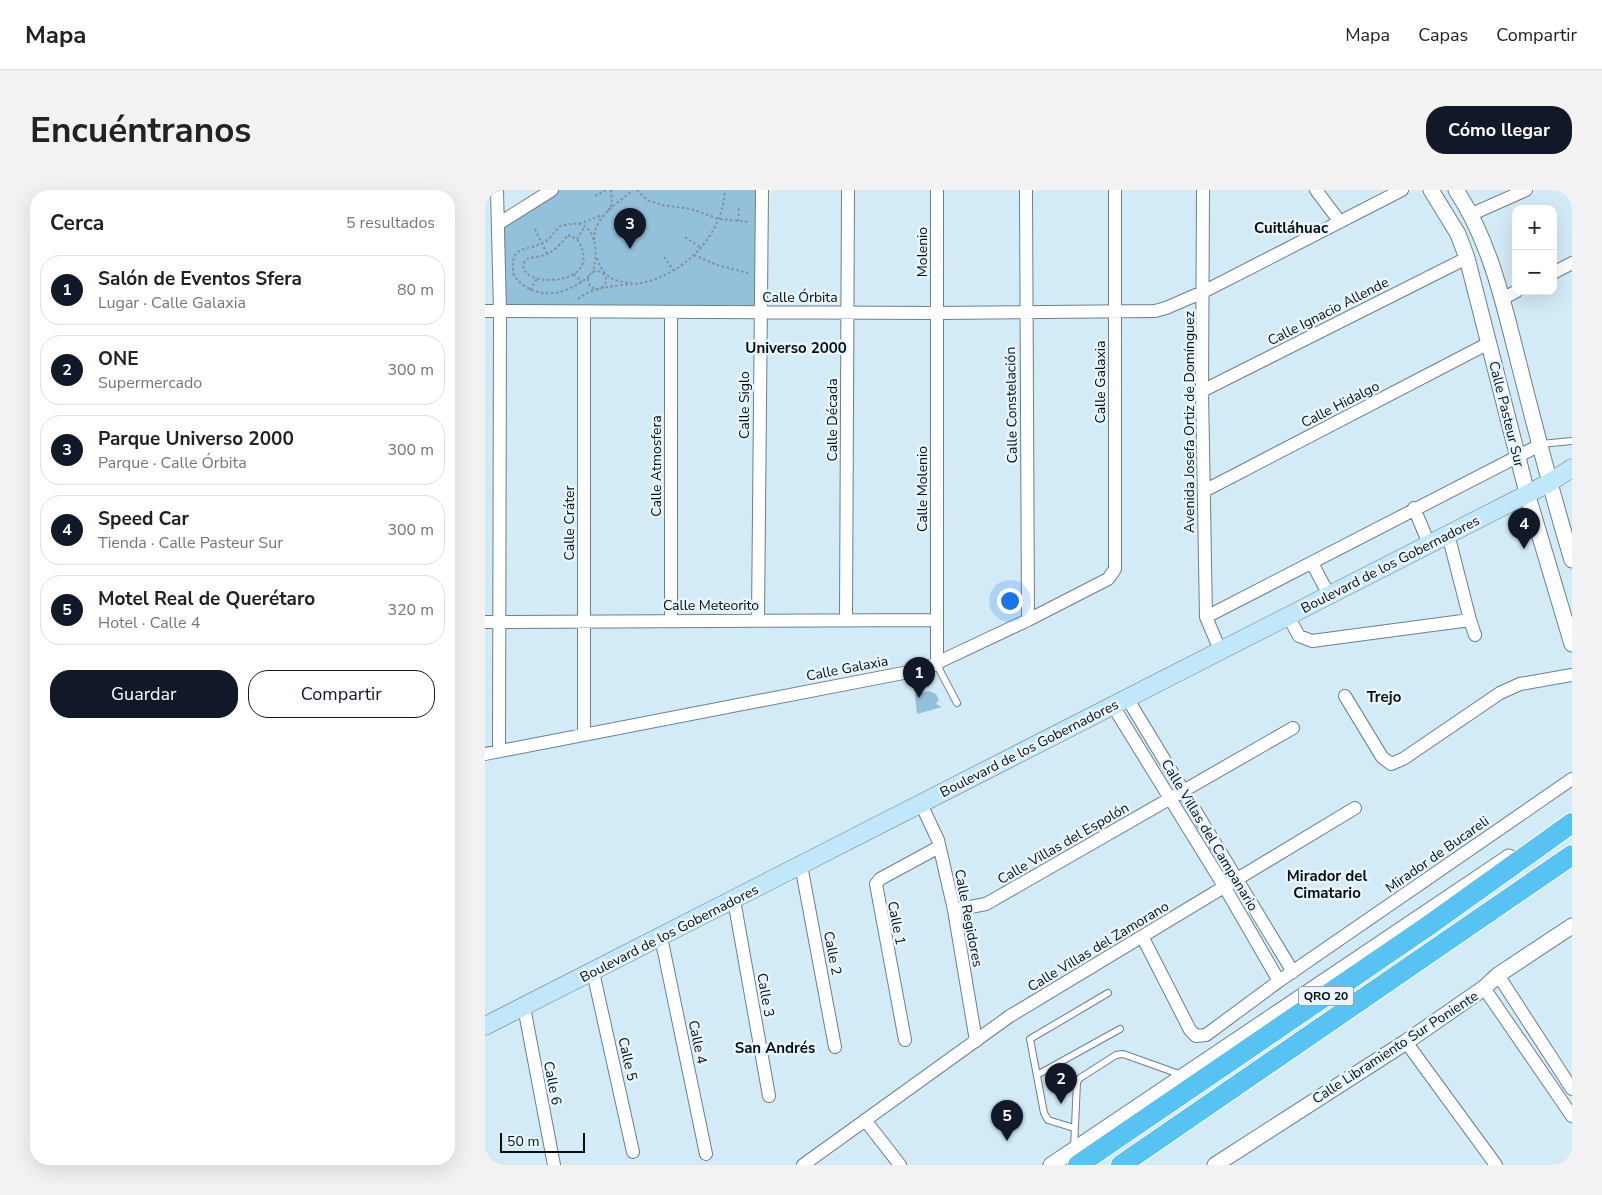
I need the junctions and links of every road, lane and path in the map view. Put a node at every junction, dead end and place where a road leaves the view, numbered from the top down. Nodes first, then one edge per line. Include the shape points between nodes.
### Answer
1 (497, 190) edge
2 (552, 190) edge
3 (605, 190) edge
4 (611, 190) edge
5 (635, 190) edge
6 (725, 190) edge
7 (762, 190) edge
8 (848, 190) edge
9 (937, 190) edge
10 (1026, 190) edge
11 (1115, 190) edge
12 (1203, 190) edge
13 (1316, 190) edge
14 (1402, 190) edge
15 (1431, 190) edge
16 (1456, 190) edge
17 (1527, 190) edge
18 (595, 196) dead end
19 (739, 207) dead end
20 (606, 213) junction
21 (1472, 214) junction
22 (719, 219) junction
23 (762, 220) junction
24 (738, 221) junction
25 (1340, 222) junction
26 (499, 224) junction
27 (579, 224) junction
28 (585, 226) junction
29 (535, 229) dead end
30 (685, 237) dead end
31 (577, 238) junction
32 (541, 244) junction
33 (594, 245) junction
34 (701, 248) junction
35 (547, 254) junction
36 (694, 255) junction
37 (596, 256) junction
38 (664, 257) dead end
39 (1467, 258) junction
40 (1572, 264) edge
41 (674, 271) junction
42 (1557, 271) edge
43 (592, 273) junction
44 (574, 274) junction
45 (761, 274) junction
46 (605, 275) junction
47 (589, 276) junction
48 (537, 279) junction
49 (582, 282) junction
50 (641, 283) junction
51 (530, 290) junction
52 (599, 290) junction
53 (1203, 292) junction
54 (1512, 293) edge
55 (1502, 298) junction
56 (485, 311) edge
57 (1025, 311) junction
58 (500, 312) junction
59 (848, 312) junction
60 (1115, 312) junction
61 (568, 313) junction
62 (584, 313) junction
63 (671, 313) junction
64 (760, 313) junction
65 (937, 313) junction
66 (1489, 344) junction
67 (1202, 391) junction
68 (1572, 441) edge
69 (1540, 444) junction
70 (1518, 455) junction
71 (1572, 468) edge
72 (1549, 483) junction
73 (1204, 490) junction
74 (1527, 493) junction
75 (1414, 508) junction
76 (1448, 534) junction
77 (1429, 544) junction
78 (1572, 560) edge
79 (1312, 563) junction
80 (1329, 595) junction
81 (1288, 616) junction
82 (1206, 617) junction
83 (671, 620) junction
84 (758, 620) junction
85 (846, 620) junction
86 (937, 620) junction
87 (1029, 620) junction
88 (1469, 620) junction
89 (485, 622) edge
90 (499, 622) junction
91 (585, 622) junction
92 (1475, 635) dead end
93 (1572, 644) edge
94 (1220, 650) junction
95 (937, 665) junction
96 (1572, 675) edge
97 (1345, 696) dead end
98 (1120, 702) junction
99 (957, 703) dead end
100 (1293, 728) dead end
101 (584, 734) junction
102 (499, 750) junction
103 (485, 754) edge
104 (1572, 779) edge
105 (1183, 791) junction
106 (1171, 798) junction
107 (921, 804) junction
108 (1355, 808) dead end
109 (1572, 814) edge
110 (1572, 823) edge
111 (939, 847) junction
112 (1572, 855) edge
113 (801, 865) junction
114 (1237, 879) junction
115 (1224, 886) junction
116 (734, 900) junction
117 (954, 910) junction
118 (1428, 926) junction
119 (1572, 926) edge
120 (1142, 936) junction
121 (661, 937) junction
122 (1343, 969) junction
123 (593, 972) junction
124 (1293, 972) junction
125 (1497, 975) junction
126 (1279, 981) junction
127 (1484, 988) junction
128 (1108, 994) dead end
129 (524, 1007) junction
130 (485, 1026) edge
131 (1121, 1029) dead end
132 (905, 1040) dead end
133 (976, 1041) junction
134 (1406, 1042) junction
135 (835, 1047) dead end
136 (1037, 1075) junction
137 (1184, 1076) junction
138 (1572, 1089) edge
139 (769, 1096) dead end
140 (1570, 1107) edge
141 (865, 1120) junction
142 (1074, 1128) junction
143 (633, 1152) dead end
144 (706, 1154) dead end
145 (1076, 1157) edge
146 (553, 1165) edge
147 (803, 1165) edge
148 (900, 1165) edge
149 (1051, 1165) edge
150 (1121, 1165) edge
151 (1215, 1165) edge
152 (1496, 1165) edge

1 - 26 street
2 - 26 street
3 - 18 path
4 - 20 path via 612,204
5 - 20 path
5 - 22 path via 647,200
6 - 22 path
7 - 23 street, Calle Siglo
8 - 59 street, Calle Década
9 - 65 street, Molenio
10 - 57 street, Calle Constelación
11 - 60 street, Calle Galaxia
12 - 53 street, Avenida Josefa Ortiz de Domínguez
13 - 25 street
14 - 25 street, Calle Órbita
15 - 39 street, Calle Pasteur Sur via 1458,234
16 - 21 street, Calle Pasteur Sur
17 - 21 street
19 - 24 path
20 - 27 path
20 - 33 path via 594,231
21 - 55 street, Calle Pasteur Sur
22 - 24 path
22 - 34 path
23 - 24 path
23 - 45 street, Calle Siglo
25 - 53 street, Calle Órbita
26 - 58 street
27 - 28 path
27 - 32 path via 560,226
28 - 31 path
28 - 33 path
29 - 32 path
30 - 34 path
31 - 35 path via 568,236
31 - 44 path via 583,257
32 - 35 path
32 - 51 path via 518,250 513,258 514,276
33 - 37 path
34 - 36 path
35 - 48 path via 524,263 528,275
36 - 41 path
36 - 45 path via 739,272
37 - 43 path
37 - 46 path
38 - 41 path
39 - 66 street, Calle Pasteur Sur
39 - 67 street, Calle Ignacio Allende
40 - 42 street
41 - 50 path
43 - 46 path via 599,271
43 - 47 path
44 - 48 path via 559,280
44 - 49 path
45 - 64 street, Calle Siglo
46 - 50 path via 619,281
46 - 52 path via 605,286
47 - 49 path
47 - 52 path via 590,286
48 - 51 path
49 - 51 path via 567,291 552,294
50 - 52 path
52 - 61 path via 583,294 573,302
53 - 60 street, Calle Órbita via 1155,311
53 - 67 street, Avenida Josefa Ortiz de Domínguez
54 - 55 street
55 - 69 street, Calle Pasteur Sur
56 - 58 street, Calle Órbita
57 - 60 street, Calle Órbita
57 - 65 street, Calle Órbita
57 - 87 street, Calle Constelación
58 - 61 street, Calle Órbita
58 - 90 street
59 - 64 street, Calle Órbita
59 - 65 street, Calle Órbita
59 - 85 street, Calle Década
60 - 87 street, Calle Galaxia via 1115,569 1108,579
61 - 62 street, Calle Órbita
62 - 63 street, Calle Órbita
62 - 91 street, Calle Cráter
63 - 64 street, Calle Órbita
63 - 83 street, Calle Atmosfera
64 - 84 street, Calle Siglo
65 - 86 street, Calle Molenio
66 - 70 street, Calle Pasteur Sur
66 - 73 street, Calle Hidalgo
67 - 73 street, Avenida Josefa Ortiz de Domínguez
68 - 69 lane
69 - 70 street
69 - 72 street, Calle Pasteur Sur
70 - 74 street, Calle Pasteur Sur
70 - 75 street
71 - 72 main road, Boulevard de los Gobernadores
72 - 74 main road, Boulevard de los Gobernadores
72 - 78 street, Calle Pasteur Sur
73 - 82 street, Avenida Josefa Ortiz de Domínguez
74 - 76 main road, Boulevard de los Gobernadores
74 - 93 street, Calle Pasteur Sur
75 - 77 street
75 - 79 street
76 - 77 main road, Boulevard de los Gobernadores
76 - 88 street
77 - 80 main road, Boulevard de los Gobernadores
79 - 80 street
79 - 82 street
80 - 81 main road, Boulevard de los Gobernadores
81 - 88 street via 1299,636 1312,641
81 - 94 main road, Boulevard de los Gobernadores
82 - 94 street, Avenida Josefa Ortiz de Domínguez
83 - 84 street, Calle Meteorito
83 - 91 street, Calle Meteorito
84 - 85 street, Calle Meteorito
85 - 86 street, Calle Meteorito
86 - 95 street, Calle Molenio
87 - 95 street, Calle Galaxia
88 - 92 street
89 - 90 street, Calle Meteorito
90 - 91 street, Calle Meteorito
90 - 102 street
91 - 101 street, Calle Cráter
94 - 98 main road, Boulevard de los Gobernadores
95 - 99 lane
95 - 101 street, Calle Galaxia
96 - 97 street via 1520,684 1500,693 1391,764 1382,757
98 - 105 street, Calle Villas del Campanario
98 - 106 street, Calle Villas del Campanario
98 - 107 main road, Boulevard de los Gobernadores
100 - 105 street, Calle Villas del Espolón
101 - 102 street, Calle Galaxia
102 - 103 street, Calle Galaxia
104 - 124 street, Mirador de Bucareli
105 - 106 street, Calle Villas del Espolón
105 - 114 street, Calle Villas del Campanario
106 - 115 street, Calle Villas del Campanario
106 - 117 street, Calle Villas del Espolón via 986,904
107 - 111 street, Calle Regidores
107 - 113 main road, Boulevard de los Gobernadores
108 - 114 street, Calle Villas del Zamorano
109 - 122 street
110 - 118 highway, QRO 20
111 - 117 street, Calle Regidores
111 - 132 street, Calle 1 via 879,879 876,884
112 - 150 highway, QRO 20
113 - 116 main road, Boulevard de los Gobernadores
113 - 135 street, Calle 2
114 - 115 street, Calle Villas del Zamorano
114 - 124 street, Calle Villas del Campanario
115 - 120 street, Calle Villas del Zamorano
115 - 126 street, Calle Villas del Campanario
116 - 121 main road, Boulevard de los Gobernadores
116 - 139 street, Calle 3
117 - 133 street, Calle Regidores
118 - 122 highway
118 - 145 highway, QRO 20
119 - 125 street, Calle Libramiento Sur Poniente
120 - 126 street, Mirador de Bucareli via 1196,1036 1206,1035
120 - 133 street, Calle Villas del Zamorano via 1010,1016
121 - 123 main road, Boulevard de los Gobernadores
121 - 144 street, Calle 4
122 - 137 street
123 - 129 main road, Boulevard de los Gobernadores
123 - 143 street, Calle 5
124 - 126 street, Mirador de Bucareli
125 - 127 street, Calle Libramiento Sur Poniente
125 - 138 street
127 - 134 street, Calle Libramiento Sur Poniente
127 - 140 street
128 - 136 lane via 1030,1039
129 - 130 main road, Boulevard de los Gobernadores
129 - 146 street, Calle 6
131 - 136 lane
133 - 141 street
134 - 151 street, Calle Libramiento Sur Poniente
134 - 152 street
136 - 142 lane via 1048,1120
137 - 142 lane via 1130,1055 1116,1055 1077,1082
137 - 145 street
141 - 147 street
141 - 148 street
142 - 145 lane
145 - 149 street

